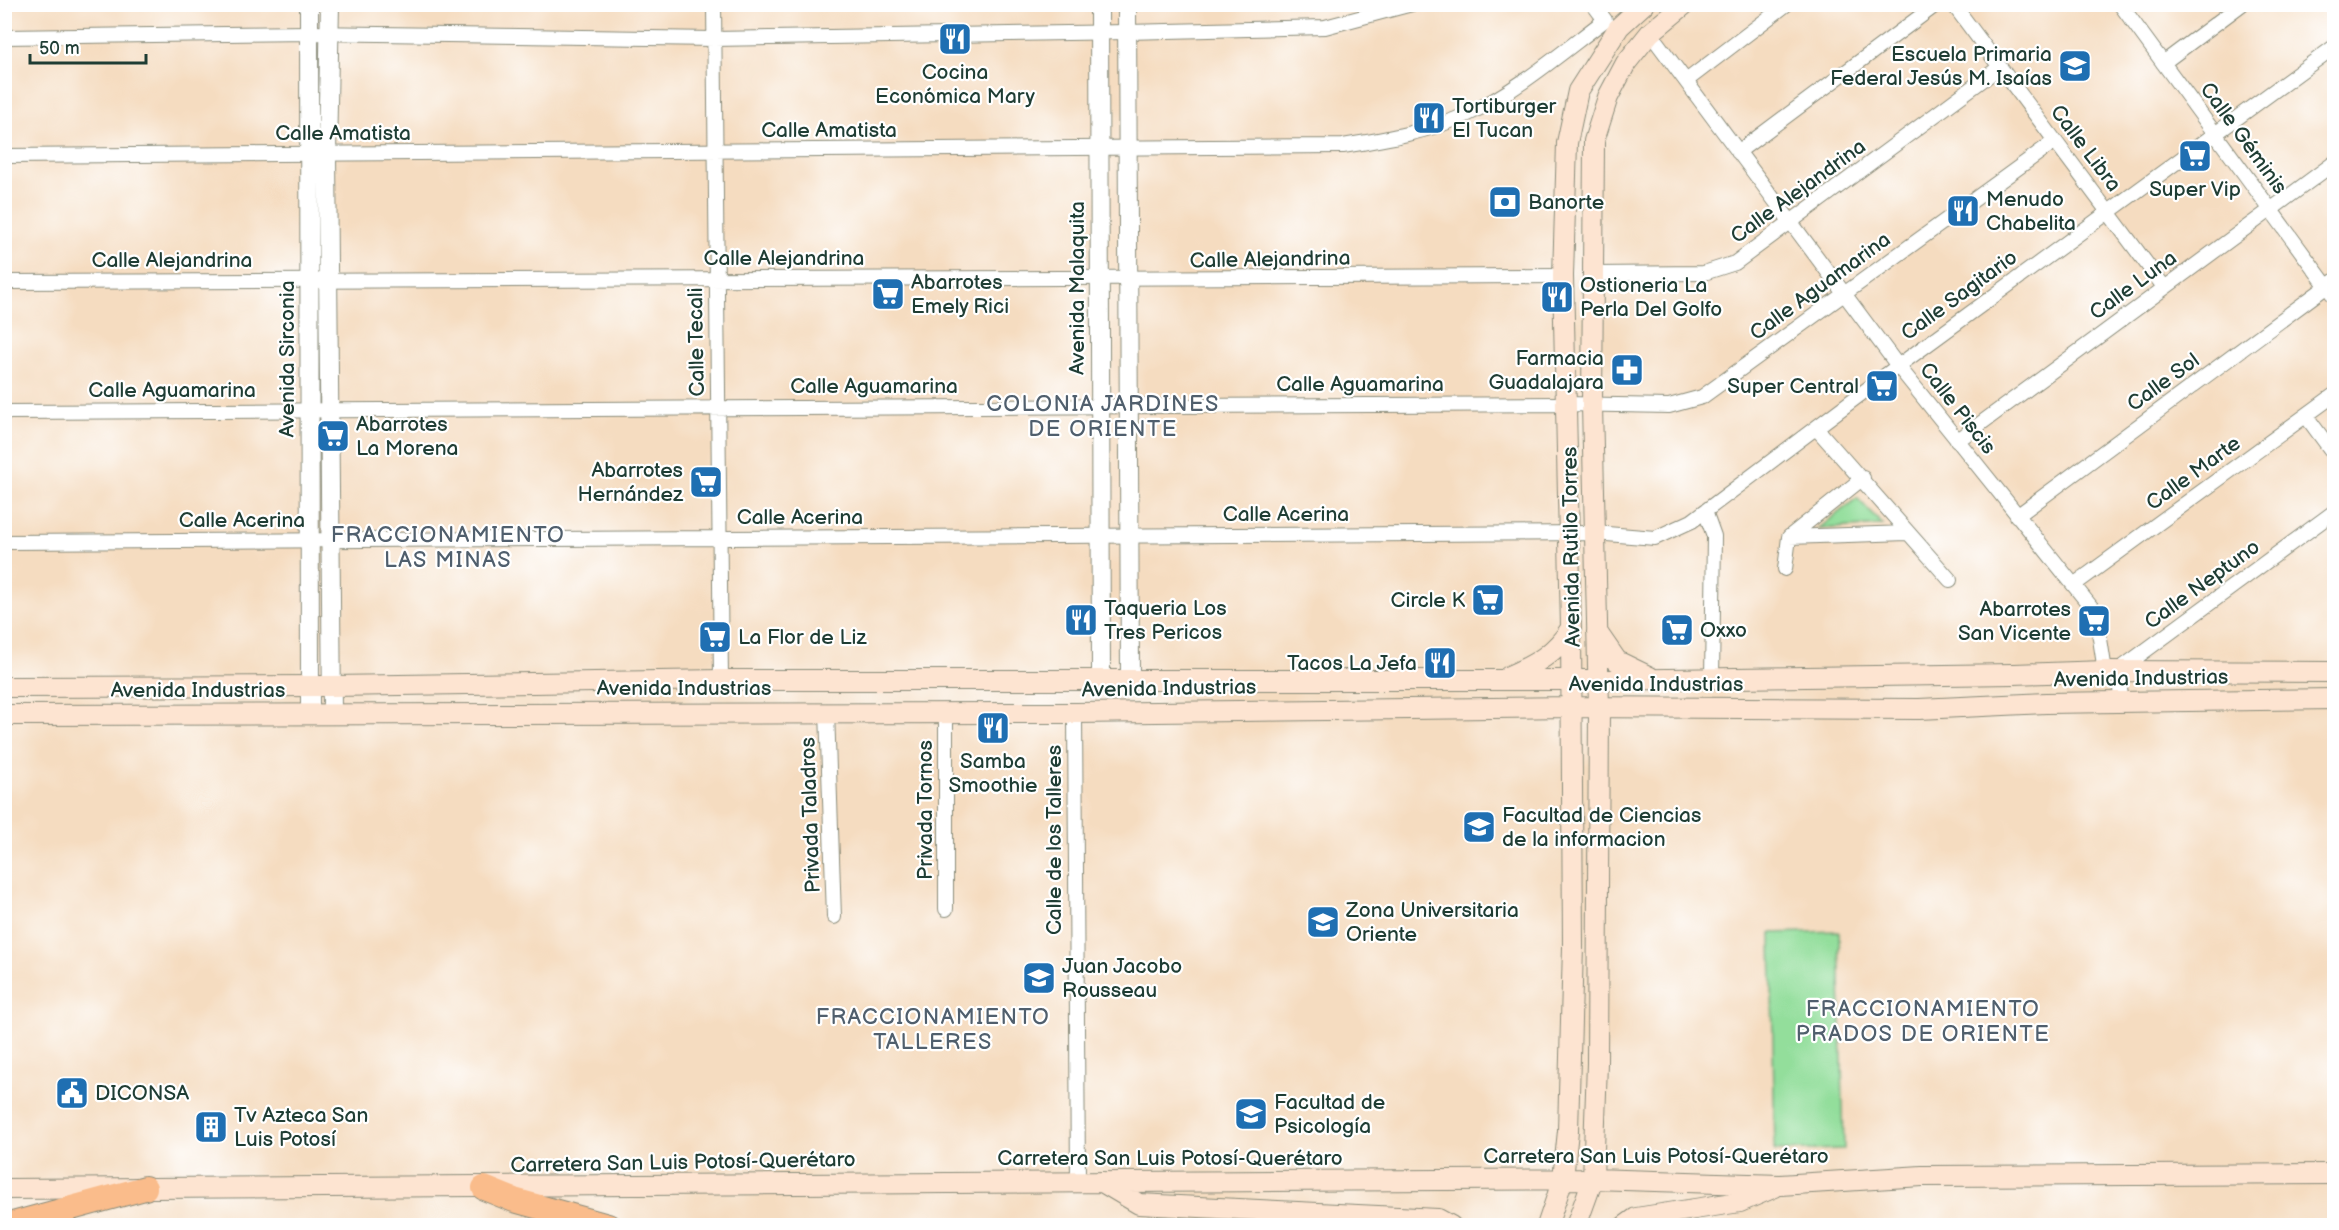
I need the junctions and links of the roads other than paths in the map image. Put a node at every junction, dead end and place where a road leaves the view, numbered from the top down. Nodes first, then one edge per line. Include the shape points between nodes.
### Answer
1 (309, 4) edge
2 (330, 4) edge
3 (714, 4) edge
4 (1099, 4) edge
5 (1127, 4) edge
6 (1412, 4) edge
7 (1593, 4) edge
8 (1644, 4) edge
9 (1685, 4) edge
10 (1787, 4) edge
11 (1937, 4) edge
12 (1953, 4) edge
13 (2120, 4) edge
14 (2242, 4) edge
15 (1612, 23) junction
16 (309, 33) junction
17 (1098, 33) junction
18 (1127, 33) junction
19 (1650, 33) junction
20 (330, 34) junction
21 (4, 37) edge
22 (714, 39) junction
23 (2334, 47) edge
24 (2163, 63) junction
25 (2000, 67) junction
26 (1686, 81) junction
27 (2215, 133) junction
28 (2055, 141) junction
29 (1128, 149) junction
30 (1100, 150) junction
31 (715, 152) junction
32 (1738, 152) junction
33 (318, 154) junction
34 (4, 156) edge
35 (2334, 163) edge
36 (2271, 210) junction
37 (2108, 212) junction
38 (1791, 223) junction
39 (1593, 274) junction
40 (1563, 276) junction
41 (717, 279) junction
42 (1099, 280) junction
43 (309, 281) junction
44 (1128, 281) junction
45 (4, 282) edge
46 (329, 282) junction
47 (2164, 287) junction
48 (2332, 288) edge
49 (1844, 294) junction
50 (1898, 366) junction
51 (2334, 395) edge
52 (1565, 404) junction
53 (1592, 405) junction
54 (1100, 406) junction
55 (1129, 406) junction
56 (718, 408) junction
57 (310, 410) junction
58 (329, 410) junction
59 (4, 412) edge
60 (2306, 416) junction
61 (1817, 429) junction
62 (1957, 441) junction
63 (2334, 454) edge
64 (1863, 478) junction
65 (1705, 511) junction
66 (2334, 512) edge
67 (2017, 516) junction
68 (1907, 533) junction
69 (1568, 534) junction
70 (1595, 534) junction
71 (1101, 536) junction
72 (1130, 536) junction
73 (1789, 537) junction
74 (719, 538) junction
75 (311, 540) junction
76 (330, 540) junction
77 (4, 542) edge
78 (1785, 569) dead end
79 (1950, 580) dead end
80 (2075, 584) junction
81 (1571, 628) junction
82 (1597, 632) junction
83 (2112, 670) junction
84 (2334, 672) edge
85 (1653, 678) junction
86 (1712, 678) junction
87 (1101, 679) junction
88 (1130, 679) junction
89 (1570, 679) junction
90 (721, 680) junction
91 (1500, 680) junction
92 (1598, 680) junction
93 (312, 686) junction
94 (332, 686) junction
95 (4, 687) edge
96 (2334, 699) edge
97 (2121, 702) junction
98 (1570, 707) junction
99 (1599, 708) junction
100 (827, 711) junction
101 (332, 712) junction
102 (946, 712) junction
103 (1075, 713) junction
104 (310, 714) junction
105 (4, 715) edge
106 (946, 909) dead end
107 (834, 917) dead end
108 (2334, 1174) edge
109 (1563, 1179) junction
110 (1593, 1179) junction
111 (1078, 1182) junction
112 (1100, 1182) junction
113 (1780, 1185) junction
114 (145, 1188) junction
115 (484, 1188) junction
116 (4, 1189) edge
117 (5, 1226) edge
118 (608, 1226) edge
119 (1451, 1226) edge
120 (1547, 1226) edge
121 (1576, 1226) edge
122 (1625, 1226) edge

1 - 16 street, Avenida Sirconia
2 - 20 street, Avenida Sirconia
3 - 22 street, Calle Tecali
4 - 17 street, Avenida Malaquita
5 - 18 street
6 - 18 street via 1325,27
7 - 15 street
8 - 15 main road, Avenida Rutilo Torres
9 - 19 main road, Avenida Rutilo Torres
10 - 26 street
11 - 32 street
12 - 25 street, Calle Libra
13 - 24 street, Calle Géminis
14 - 24 street
15 - 29 street, Calle Amatista via 1468,114 1406,136 1343,146
15 - 40 main road, Avenida Rutilo Torres via 1578,91 1567,143
16 - 20 street
16 - 21 street
16 - 33 street, Avenida Sirconia
17 - 18 street
17 - 22 street
17 - 30 street, Avenida Malaquita
18 - 29 street
19 - 26 street, Calle Piscis
19 - 39 main road, Avenida Rutilo Torres via 1612,88 1594,141
20 - 22 street
20 - 33 street, Avenida Sirconia
22 - 31 street, Calle Tecali
23 - 27 street, Calle Sagitario
24 - 27 street, Calle Géminis
25 - 28 street, Calle Libra
25 - 38 street, Calle Alejandrina
26 - 32 street, Calle Piscis
27 - 36 street, Calle Géminis
27 - 37 street, Calle Sagitario
28 - 37 street, Calle Libra
28 - 49 street, Calle Aguamarina
29 - 30 street, Calle Amatista
29 - 44 street
30 - 31 street, Calle Amatista
30 - 42 street, Avenida Malaquita
31 - 33 street, Calle Amatista
31 - 41 street, Calle Tecali
32 - 38 street, Calle Piscis
33 - 34 street, Calle Amatista
33 - 43 street, Avenida Sirconia
33 - 46 street, Avenida Sirconia
35 - 36 street, Calle Luna
36 - 47 street, Calle Luna
36 - 48 street, Calle Géminis
37 - 47 street, Calle Libra
37 - 50 street, Calle Sagitario
38 - 39 street, Calle Alejandrina via 1735,263 1704,273
38 - 49 street, Calle Piscis
39 - 53 main road, Avenida Rutilo Torres
40 - 44 street, Calle Alejandrina
40 - 52 main road, Avenida Rutilo Torres
41 - 42 street, Calle Alejandrina
41 - 46 street, Calle Alejandrina
41 - 56 street, Calle Tecali
42 - 44 street, Calle Alejandrina
42 - 54 street, Avenida Malaquita
43 - 45 street, Calle Alejandrina
43 - 46 street, Calle Alejandrina
43 - 57 street, Avenida Sirconia
44 - 55 street
46 - 58 street, Avenida Sirconia
47 - 62 street, Calle Luna
48 - 67 street, Calle Sol
49 - 50 street, Calle Piscis
49 - 53 street, Calle Aguamarina via 1702,397 1669,406
50 - 61 street, Calle Sagitario
50 - 62 street, Calle Piscis
51 - 60 street, Calle Marte
52 - 53 street, Calle Aguamarina
52 - 55 street, Calle Aguamarina
52 - 69 main road, Avenida Rutilo Torres
53 - 70 main road, Avenida Rutilo Torres
54 - 55 street, Calle Aguamarina
54 - 56 street, Calle Aguamarina
54 - 71 street, Avenida Malaquita
55 - 72 street
56 - 58 street, Calle Aguamarina
56 - 74 street, Calle Tecali
57 - 58 street, Calle Aguamarina
57 - 59 street, Calle Aguamarina
57 - 75 street, Avenida Sirconia
58 - 76 street, Avenida Sirconia
60 - 63 street
60 - 80 street, Calle Marte
61 - 64 street
61 - 65 street, Calle Sagitario
62 - 67 street, Calle Piscis
64 - 68 street
64 - 73 street
65 - 70 street, Calle Sagitario via 1655,538
65 - 86 street via 1714,536
66 - 83 street, Calle Neptuno
67 - 80 street, Calle Piscis
68 - 73 street
68 - 79 street
69 - 70 street, Calle Acerina
69 - 72 street, Calle Acerina
69 - 81 main road, Avenida Rutilo Torres
70 - 82 main road, Avenida Rutilo Torres
71 - 72 street, Calle Acerina
71 - 74 street, Calle Acerina
71 - 87 street, Avenida Malaquita
72 - 88 street
73 - 78 street
74 - 76 street, Calle Acerina
74 - 90 street, Calle Tecali
75 - 76 street, Calle Acerina
75 - 77 street, Calle Acerina
75 - 93 street, Avenida Sirconia
76 - 94 street, Avenida Sirconia
80 - 83 street, Calle Piscis via 2096,613
81 - 89 main road, Avenida Rutilo Torres
81 - 91 main road via 1560,646 1536,664
82 - 85 main road via 1617,661
82 - 92 main road, Avenida Rutilo Torres
83 - 84 main road, Avenida Industrias
83 - 86 main road, Avenida Industrias
83 - 97 street
85 - 86 main road, Avenida Industrias
85 - 92 main road, Avenida Industrias
87 - 88 main road, Avenida Industrias
87 - 90 main road, Avenida Industrias
88 - 91 main road, Avenida Industrias
89 - 91 main road, Avenida Industrias
89 - 92 main road, Avenida Industrias
89 - 98 main road, Avenida Rutilo Torres
90 - 94 main road, Avenida Industrias
92 - 99 main road, Avenida Rutilo Torres
93 - 94 main road, Avenida Industrias
93 - 95 main road, Avenida Industrias
93 - 104 street, Avenida Sirconia
94 - 101 street, Avenida Sirconia
96 - 97 main road, Avenida Industrias
97 - 99 main road, Avenida Industrias via 1919,709
98 - 99 main road, Avenida Industrias
98 - 103 main road, Avenida Industrias
98 - 109 main road, Avenida Rutilo Torres via 1572,946 1568,1131
99 - 110 main road, Avenida Rutilo Torres
100 - 101 main road, Avenida Industrias
100 - 102 main road, Avenida Industrias
100 - 107 street, Privada Taladros
101 - 104 main road, Avenida Industrias
102 - 103 main road, Avenida Industrias
102 - 106 street, Privada Tornos
103 - 111 street, Calle de los Talleres
104 - 105 main road, Avenida Industrias
108 - 113 main road, Carretera San Luis Potosí-Querétaro via 1922,1176
109 - 110 main road, Carretera San Luis Potosí-Querétaro
109 - 112 main road, Carretera San Luis Potosí-Querétaro
109 - 120 main road, Avenida Rutilo Torres
110 - 113 main road, Carretera San Luis Potosí-Querétaro
110 - 121 main road, Avenida Rutilo Torres
111 - 112 main road, Carretera San Luis Potosí-Querétaro
111 - 115 main road, Carretera San Luis Potosí-Querétaro
112 - 119 main road via 1139,1204 1438,1219
113 - 122 main road via 1740,1202 1636,1218
114 - 115 main road, Carretera San Luis Potosí-Querétaro
114 - 116 main road, Carretera San Luis Potosí-Querétaro
114 - 117 highway
115 - 118 highway

